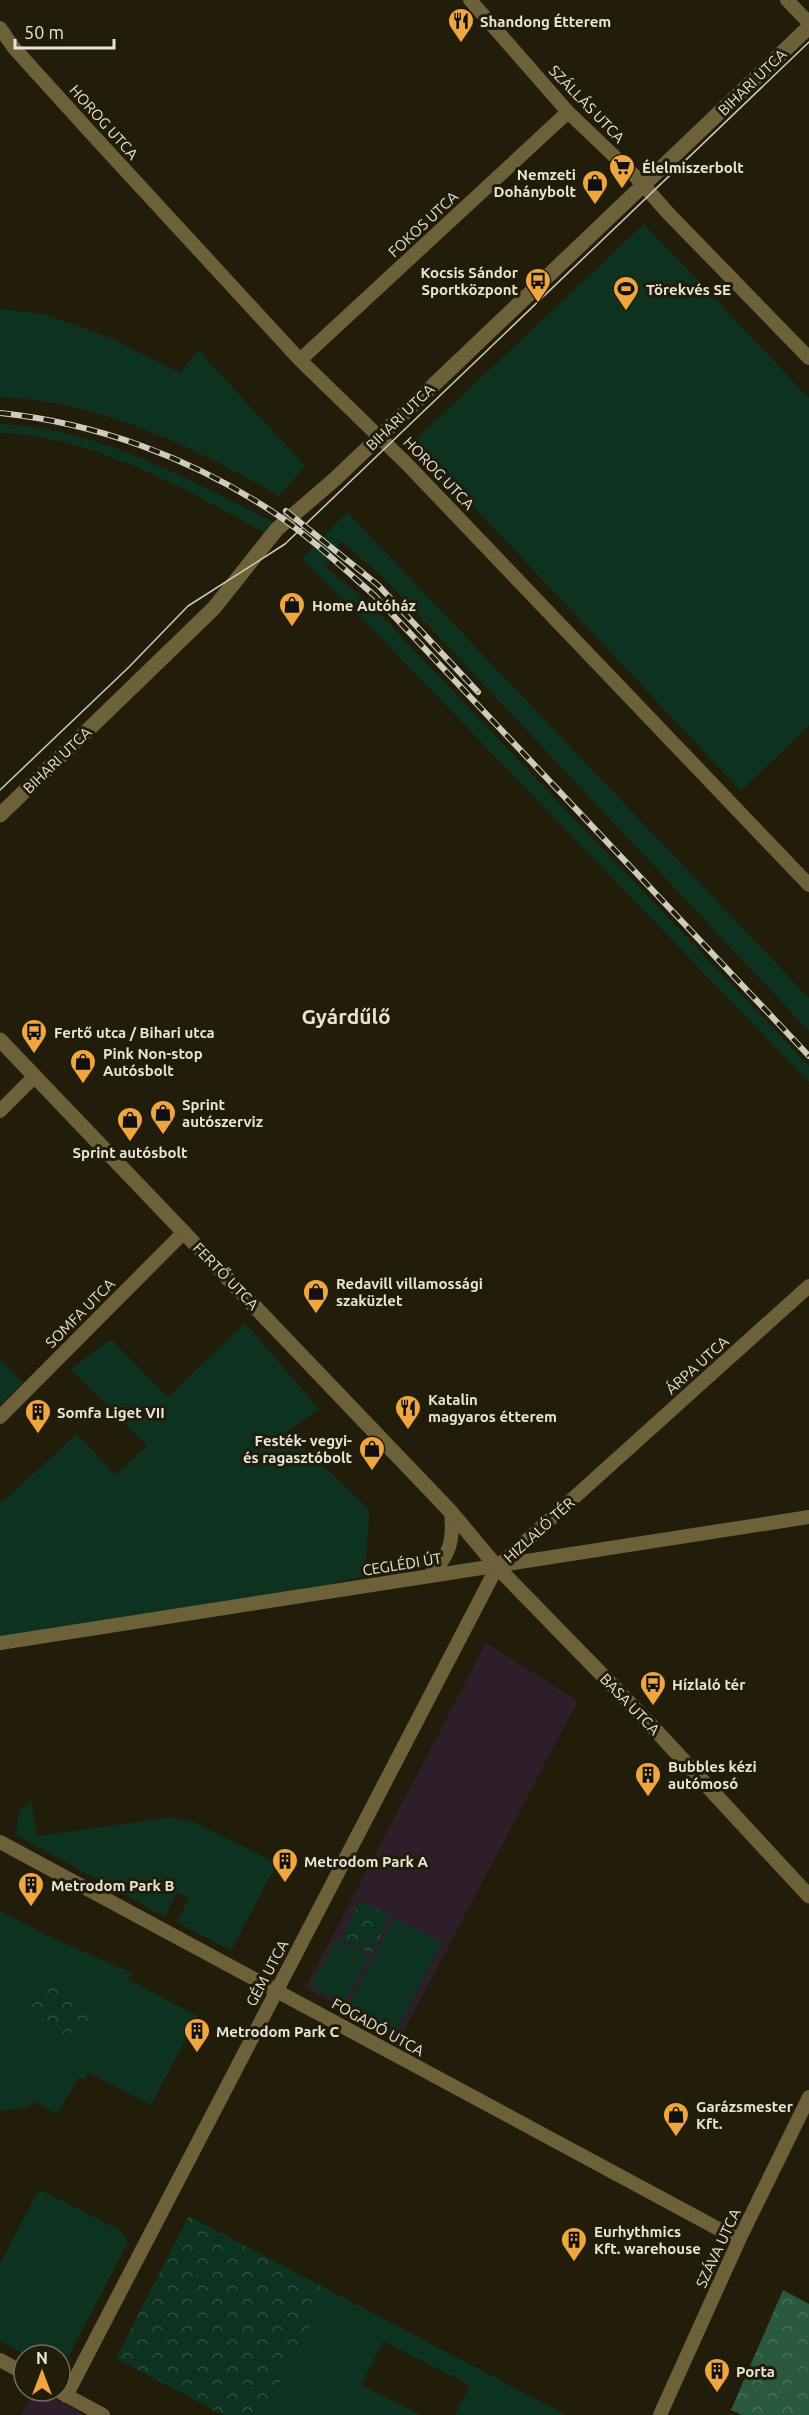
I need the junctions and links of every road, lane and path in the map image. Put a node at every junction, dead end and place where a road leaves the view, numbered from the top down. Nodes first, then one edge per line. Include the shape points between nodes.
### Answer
1 (470, 0) edge
2 (786, 0) edge
3 (809, 25) edge
4 (0, 28) edge
5 (568, 112) junction
6 (644, 185) junction
7 (809, 358) edge
8 (300, 360) junction
9 (380, 436) junction
10 (0, 815) edge
11 (809, 885) edge
12 (0, 1040) edge
13 (35, 1076) junction
14 (0, 1111) edge
15 (184, 1232) junction
16 (809, 1286) edge
17 (0, 1417) edge
18 (607, 1468) joint
19 (451, 1512) junction
20 (809, 1518) edge
21 (497, 1567) junction
22 (429, 1576) junction
23 (0, 1643) edge
24 (0, 1842) edge
25 (809, 1896) edge
26 (276, 1990) junction
27 (809, 2097) edge
28 (739, 2240) junction
29 (72, 2374) edge
30 (72, 2399) edge
31 (101, 2415) edge
32 (660, 2415) edge

1 - 5 street, SZÁLLÁS UTCA
2 - 3 street
3 - 6 street, BIHARI UTCA
4 - 8 street, HOROG UTCA via 54,93
5 - 6 street, SZÁLLÁS UTCA
5 - 8 street, FOKOS UTCA
6 - 7 street, SZÁLLÁS UTCA
6 - 9 street, BIHARI UTCA
8 - 9 street, HOROG UTCA
9 - 10 street, BIHARI UTCA via 277,529 214,608
9 - 11 street, HOROG UTCA
12 - 13 street, FERTŐ UTCA
13 - 14 street
13 - 15 street, FERTŐ UTCA
15 - 17 street, SOMFA UTCA
15 - 19 street, FERTŐ UTCA
16 - 18 street, ÁRPA UTCA
18 - 21 street, HIZLALÓ TÉR
19 - 21 street, HIZLALÓ TÉR
19 - 22 street via 452,1543 441,1565
20 - 21 street, CEGLÉDI ÚT
21 - 22 street, CEGLÉDI ÚT
21 - 25 street, BASA UTCA
21 - 26 street, GÉM UTCA
22 - 23 street, CEGLÉDI ÚT
24 - 26 street, FOGADÓ UTCA
26 - 28 street, FOGADÓ UTCA
26 - 29 street, GÉM UTCA
27 - 28 street, SZÁVA UTCA
28 - 32 street, SZÁVA UTCA
30 - 31 street

